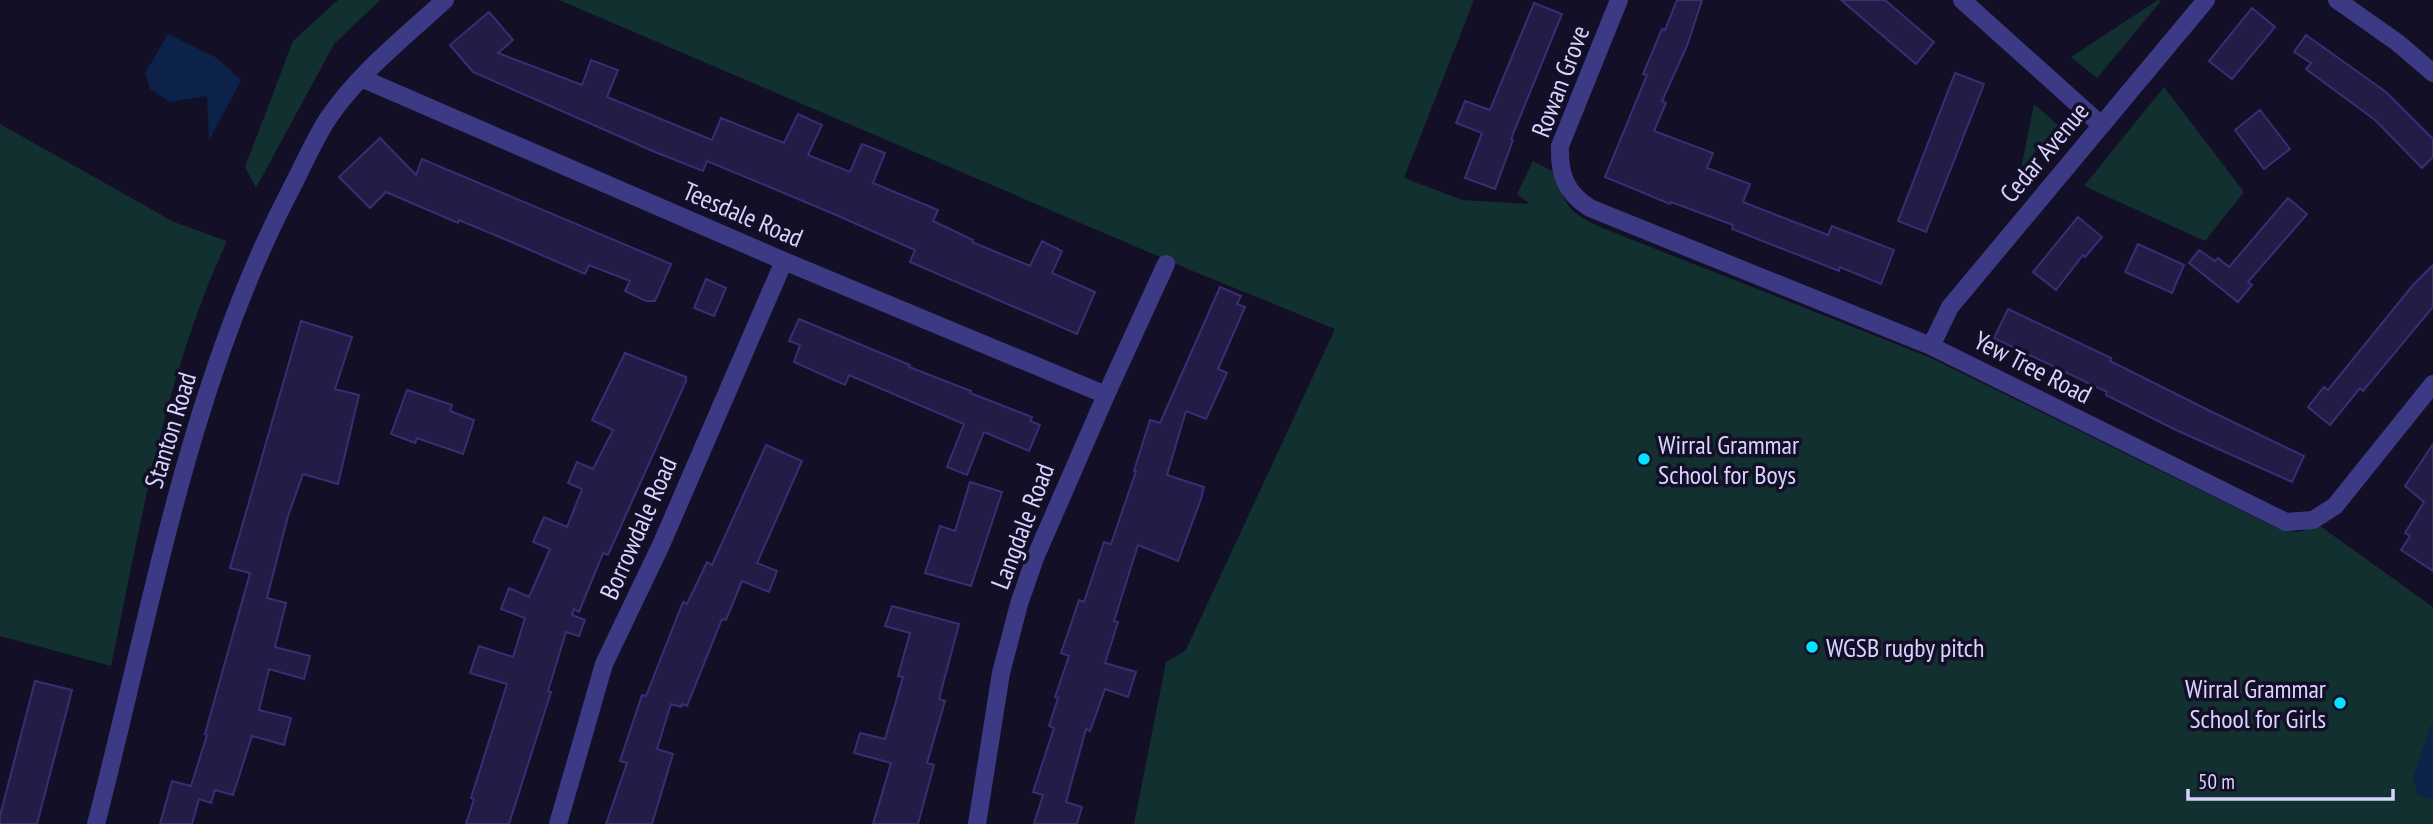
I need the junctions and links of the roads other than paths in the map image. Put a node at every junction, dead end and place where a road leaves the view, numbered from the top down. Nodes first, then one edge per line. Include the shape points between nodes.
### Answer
1 (445, 0) edge
2 (1619, 0) edge
3 (1962, 0) edge
4 (2206, 0) edge
5 (2337, 0) edge
6 (2433, 73) edge
7 (360, 78) junction
8 (2101, 125) junction
9 (1565, 181) joint
10 (784, 261) junction
11 (1166, 264) dead end
12 (1931, 346) junction
13 (2433, 384) edge
14 (1106, 395) junction
15 (96, 824) edge
16 (558, 824) edge
17 (977, 824) edge

1 - 7 street, Stanton Road
2 - 9 street, Rowan Grove via 1560,146
3 - 8 street
4 - 8 street, Cedar Avenue
5 - 6 street
7 - 10 street, Teesdale Road
7 - 15 street, Stanton Road via 329,117 267,236 236,310 187,453
8 - 12 street, Cedar Avenue via 1950,307
9 - 12 street, Yew Tree Road via 1574,198 1590,208
10 - 14 street, Teesdale Road
10 - 16 street, Borrowdale Road via 661,545 604,664
11 - 14 street, Langdale Road
12 - 13 street, Yew Tree Road via 2286,522 2313,520 2334,506
14 - 17 street, Langdale Road via 1019,604 1001,673

